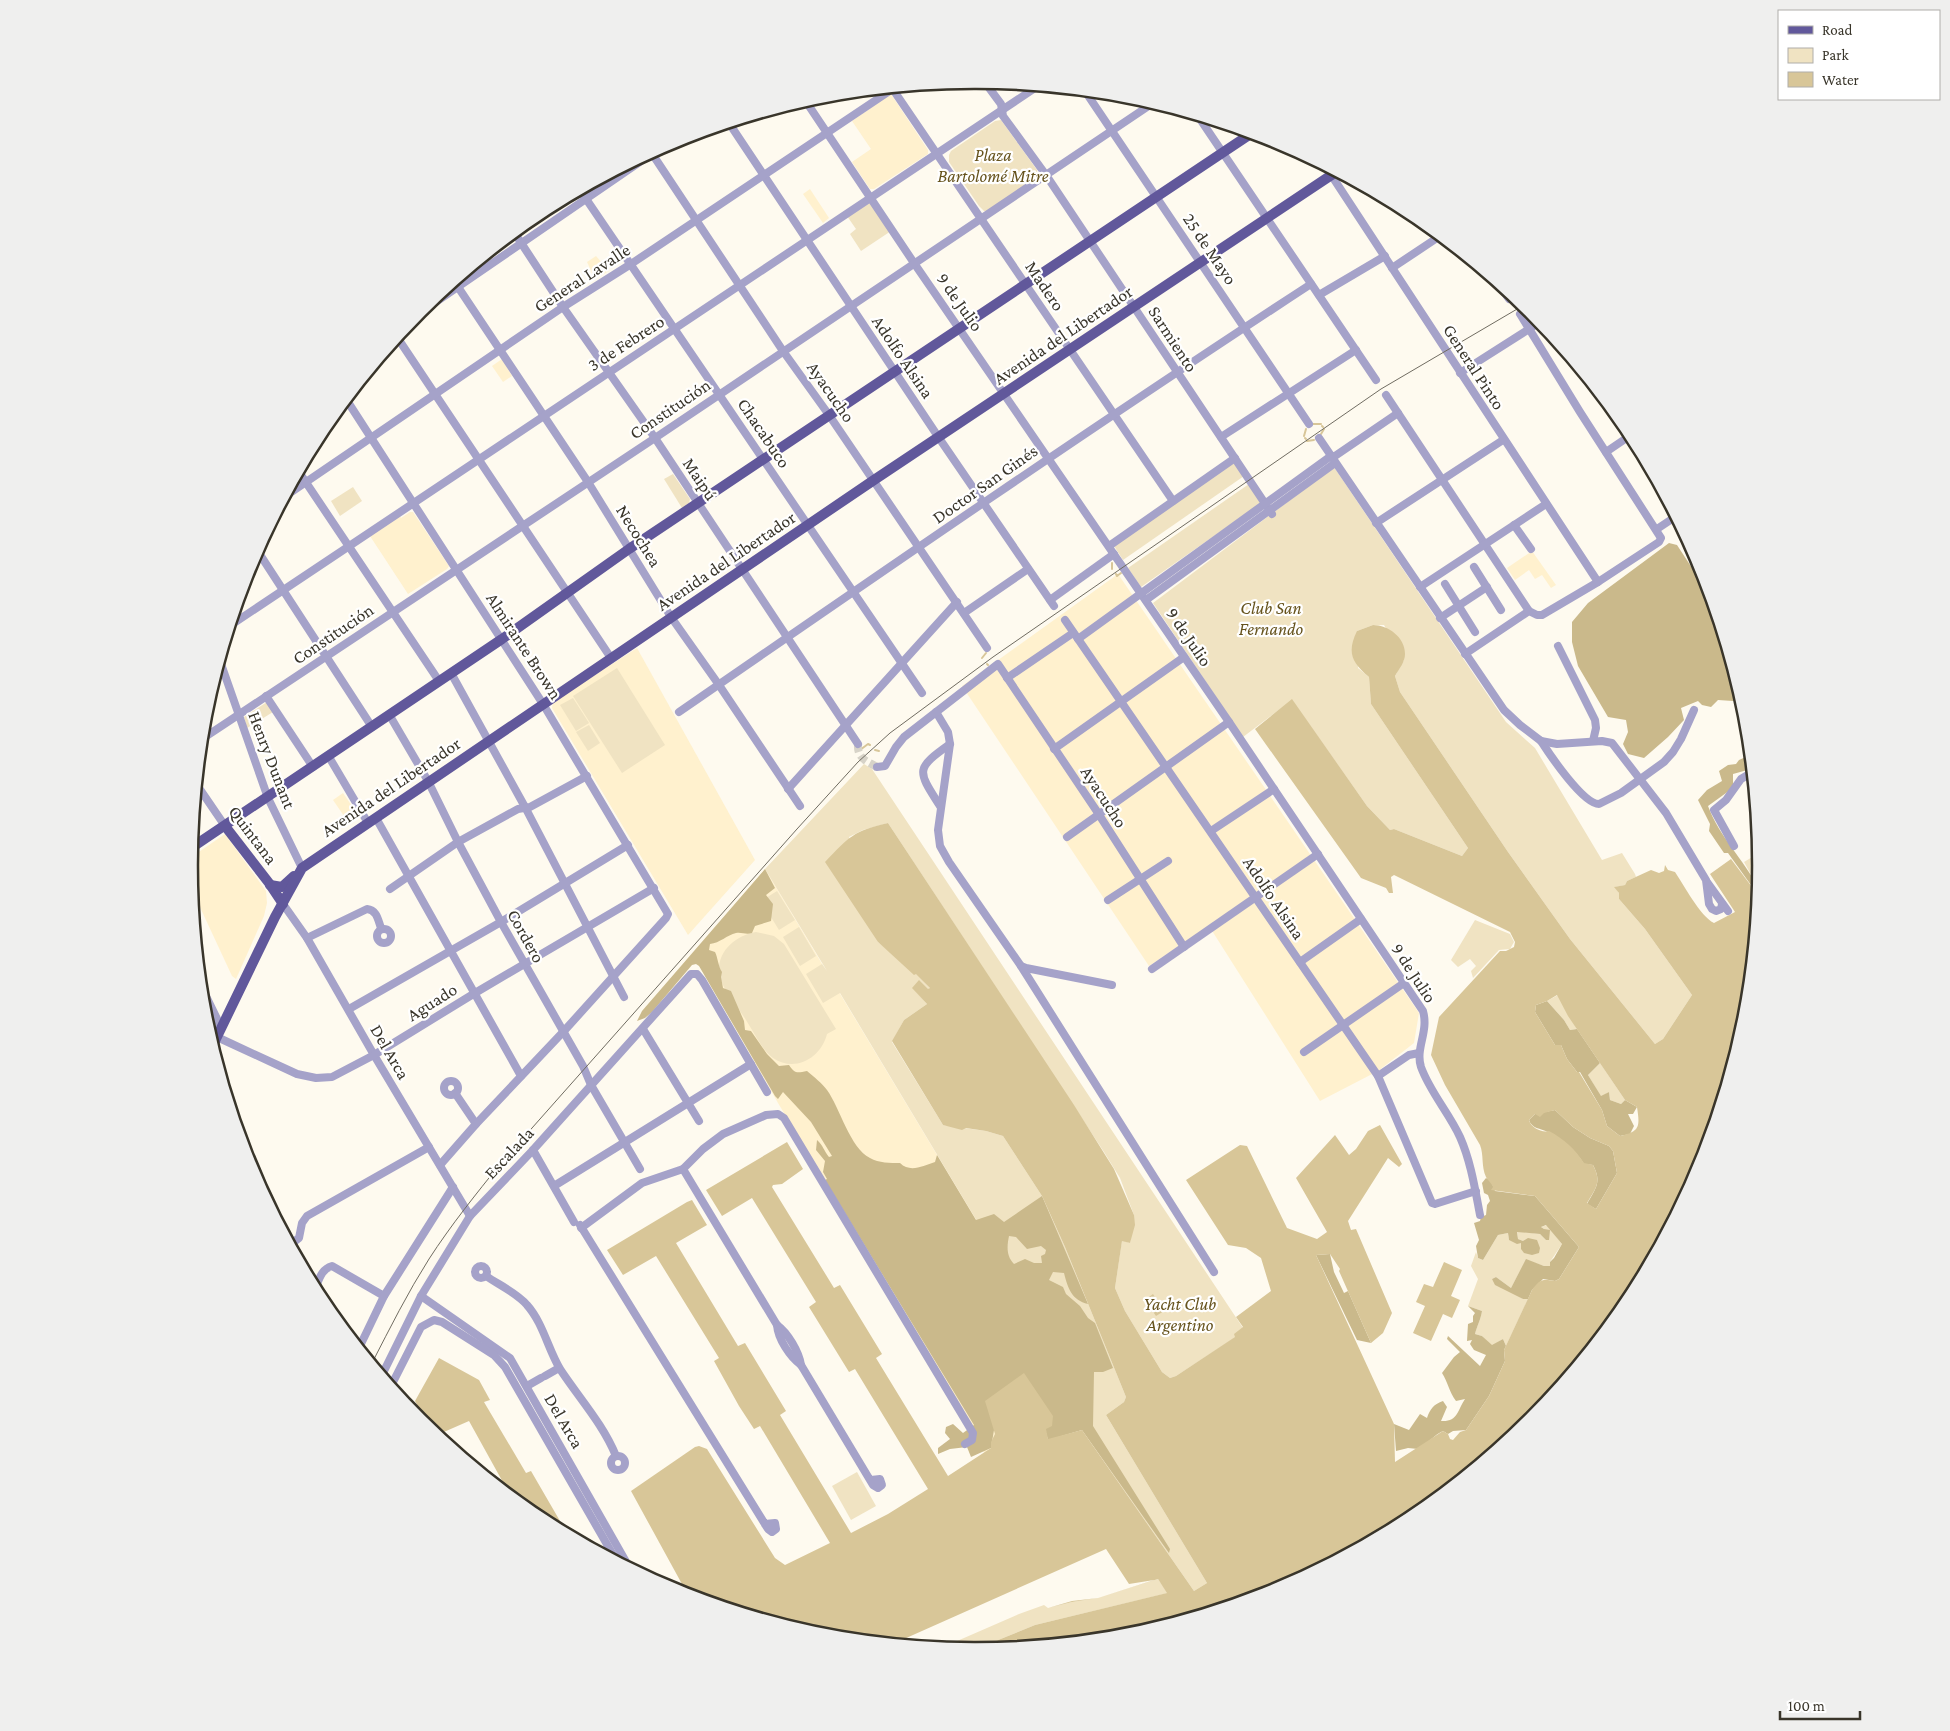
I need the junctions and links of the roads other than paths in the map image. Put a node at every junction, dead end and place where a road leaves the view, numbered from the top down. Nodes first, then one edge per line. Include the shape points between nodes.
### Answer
1 (990, 89) edge
2 (1031, 91) edge
3 (896, 93) edge
4 (884, 94) edge
5 (1089, 97) edge
6 (810, 107) edge
7 (1145, 108) edge
8 (1002, 110) junction
9 (1203, 123) edge
10 (731, 128) edge
11 (1112, 130) junction
12 (827, 133) junction
13 (1244, 137) edge
14 (1222, 152) junction
15 (938, 155) junction
16 (655, 158) edge
17 (1327, 174) edge
18 (763, 175) junction
19 (1046, 175) junction
20 (616, 177) edge
21 (1335, 178) edge
22 (584, 195) edge
23 (871, 197) junction
24 (1157, 197) junction
25 (586, 198) junction
26 (1267, 217) junction
27 (697, 219) junction
28 (981, 219) junction
29 (518, 238) edge
30 (1435, 240) edge
31 (806, 241) junction
32 (1090, 242) junction
33 (521, 243) junction
34 (1385, 256) junction
35 (914, 263) junction
36 (1201, 263) junction
37 (631, 264) junction
38 (1392, 268) junction
39 (474, 273) edge
40 (1026, 284) junction
41 (1311, 284) junction
42 (740, 286) junction
43 (458, 287) edge
44 (1319, 295) junction
45 (851, 306) junction
46 (563, 307) junction
47 (1134, 307) junction
48 (1520, 314) dead end
49 (1534, 326) edge
50 (1245, 327) junction
51 (959, 328) junction
52 (675, 329) junction
53 (1529, 329) junction
54 (401, 343) edge
55 (502, 350) junction
56 (1070, 350) junction
57 (1356, 350) junction
58 (783, 351) junction
59 (894, 370) junction
60 (1176, 371) junction
61 (608, 372) junction
62 (1460, 373) junction
63 (1376, 380) dead end
64 (1288, 392) junction
65 (436, 394) junction
66 (719, 394) junction
67 (1005, 394) junction
68 (1386, 394) dead end
69 (350, 405) edge
70 (1398, 412) junction
71 (1113, 414) junction
72 (544, 415) junction
73 (829, 415) junction
74 (1309, 424) dead end
75 (1221, 437) junction
76 (372, 438) junction
77 (654, 438) junction
78 (939, 438) junction
79 (1319, 438) dead end
80 (1503, 440) junction
81 (1625, 440) edge
82 (1606, 452) junction
83 (1048, 458) junction
84 (1235, 458) junction
85 (480, 460) junction
86 (764, 460) junction
87 (1333, 460) junction
88 (302, 477) edge
89 (1442, 479) junction
90 (874, 480) junction
91 (306, 482) junction
92 (588, 482) junction
93 (296, 489) edge
94 (1173, 501) junction
95 (413, 503) junction
96 (699, 504) junction
97 (984, 504) junction
98 (1546, 504) junction
99 (1269, 509) junction
100 (1671, 520) edge
101 (1376, 523) junction
102 (522, 525) junction
103 (1514, 525) junction
104 (808, 526) junction
105 (1657, 529) junction
106 (1484, 545) junction
107 (1109, 546) junction
108 (348, 547) junction
109 (919, 548) junction
110 (629, 549) junction
111 (1531, 549) dead end
112 (1114, 554) junction
113 (262, 557) edge
114 (1474, 567) dead end
115 (456, 569) junction
116 (1028, 569) junction
117 (743, 570) junction
118 (1598, 582) junction
119 (1445, 584) dead end
120 (1420, 587) junction
121 (1486, 587) junction
122 (284, 591) junction
123 (853, 591) junction
124 (568, 594) junction
125 (1140, 594) junction
126 (1146, 600) junction
127 (956, 602) junction
128 (1459, 605) junction
129 (1501, 610) dead end
130 (1529, 611) junction
131 (392, 613) junction
132 (964, 613) junction
133 (671, 617) junction
134 (1440, 618) junction
135 (1065, 620) dead end
136 (238, 621) edge
137 (1476, 632) dead end
138 (1076, 636) junction
139 (788, 637) junction
140 (502, 639) junction
141 (1558, 646) dead end
142 (987, 648) dead end
143 (1465, 654) junction
144 (326, 656) junction
145 (1184, 657) junction
146 (611, 658) junction
147 (901, 662) junction
148 (223, 671) edge
149 (451, 673) junction
150 (1007, 678) junction
151 (439, 681) junction
152 (719, 685) junction
153 (922, 693) dead end
154 (266, 696) junction
155 (1121, 701) junction
156 (543, 704) junction
157 (1694, 710) dead end
158 (679, 712) dead end
159 (936, 712) junction
160 (238, 715) junction
161 (390, 716) junction
162 (1229, 722) junction
163 (846, 725) junction
164 (372, 727) junction
165 (210, 733) edge
166 (489, 740) junction
167 (1542, 741) junction
168 (1593, 741) junction
169 (858, 744) tunnel mouth
170 (950, 744) junction
171 (1054, 749) junction
172 (329, 757) junction
173 (314, 767) junction
174 (877, 767) dead end
175 (1167, 767) junction
176 (587, 776) junction
177 (1746, 776) edge
178 (1639, 779) junction
179 (428, 781) junction
180 (788, 788) junction
181 (1274, 789) junction
182 (202, 792) edge
183 (268, 798) junction
184 (800, 806) dead end
185 (940, 806) junction
186 (525, 807) junction
187 (1098, 815) junction
188 (372, 820) junction
189 (225, 826) junction
190 (1211, 831) junction
191 (1067, 837) dead end
192 (458, 842) junction
193 (199, 843) edge
194 (628, 845) junction
195 (1734, 846) dead end
196 (1318, 854) junction
197 (1168, 860) dead end
198 (302, 868) junction
199 (408, 876) junction
200 (1140, 880) junction
201 (564, 883) junction
202 (272, 888) junction
203 (654, 888) junction
204 (390, 889) dead end
205 (1256, 897) junction
206 (1108, 900) dead end
207 (283, 904) junction
208 (1728, 911) dead end
209 (275, 917) junction
210 (1361, 920) junction
211 (501, 922) junction
212 (588, 926) junction
213 (381, 928) dead end
214 (307, 938) junction
215 (1184, 947) junction
216 (450, 951) junction
217 (1300, 962) junction
218 (524, 964) junction
219 (1021, 966) junction
220 (1152, 969) dead end
221 (614, 975) junction
222 (1404, 983) junction
223 (1112, 985) dead end
224 (475, 992) junction
225 (624, 997) dead end
226 (211, 1006) edge
227 (349, 1009) junction
228 (1343, 1025) junction
229 (222, 1027) junction
230 (643, 1029) junction
231 (564, 1031) junction
232 (218, 1036) edge
233 (219, 1043) edge
234 (1304, 1052) dead end
235 (1419, 1052) junction
236 (374, 1055) junction
237 (751, 1064) junction
238 (521, 1076) junction
239 (1378, 1076) junction
240 (591, 1085) junction
241 (767, 1092) dead end
242 (455, 1093) dead end
243 (688, 1102) junction
244 (699, 1122) dead end
245 (476, 1124) junction
246 (625, 1143) junction
247 (429, 1147) junction
248 (533, 1150) junction
249 (440, 1165) junction
250 (683, 1169) junction
251 (640, 1170) dead end
252 (554, 1186) junction
253 (453, 1188) junction
254 (1476, 1191) junction
255 (1480, 1215) dead end
256 (470, 1216) junction
257 (578, 1224) junction
258 (295, 1241) edge
259 (1214, 1272) dead end
260 (486, 1276) dead end
261 (318, 1280) edge
262 (384, 1296) junction
263 (421, 1296) junction
264 (362, 1342) edge
265 (560, 1368) junction
266 (384, 1370) edge
267 (394, 1381) edge
268 (526, 1386) junction
269 (965, 1444) dead end
270 (616, 1456) dead end
271 (871, 1480) dead end
272 (765, 1524) dead end
273 (611, 1551) edge
274 (625, 1559) edge

1 - 8 street, Sarmiento
2 - 8 street, 3 de Febrero
3 - 15 street, Madero
4 - 12 street, General Lavalle
5 - 11 street, 25 de Mayo
6 - 12 street, 9 de Julio
7 - 11 street, Constitución
8 - 15 street, 3 de Febrero
8 - 19 street, Sarmiento via 1003,116
9 - 14 street
10 - 18 street, Adolfo Alsina
11 - 19 street, Constitución
11 - 24 street, 25 de Mayo
12 - 18 street, General Lavalle
12 - 23 street, 9 de Julio
13 - 14 main road
14 - 24 main road
14 - 26 street
15 - 23 street, 3 de Febrero
15 - 28 street, Madero
16 - 27 street, Ayacucho
17 - 26 main road, Avenida del Libertador
18 - 27 street, General Lavalle
18 - 31 street, Adolfo Alsina
19 - 28 street, Constitución
19 - 32 street, Sarmiento
20 - 25 street
21 - 34 street, General Pinto
22 - 25 street, Chacabuco
23 - 31 street, 3 de Febrero
23 - 35 street, 9 de Julio
24 - 32 main road
24 - 36 street, 25 de Mayo
25 - 33 street
25 - 37 street, Chacabuco
26 - 36 main road, Avenida del Libertador
26 - 41 street
27 - 37 street, General Lavalle
27 - 42 street, Ayacucho
28 - 35 street, Constitución
28 - 40 street, Madero
29 - 33 street, Maipú
30 - 38 street
31 - 42 street, 3 de Febrero
31 - 45 street, Adolfo Alsina
32 - 40 main road
32 - 47 street, Sarmiento
33 - 39 street
33 - 46 street, Maipú
34 - 38 street, General Pinto
34 - 44 street
35 - 45 street, Constitución
35 - 51 street, 9 de Julio
36 - 47 main road, Avenida del Libertador
36 - 50 street, 25 de Mayo
37 - 46 street, General Lavalle
37 - 52 street, Chacabuco
38 - 62 street, General Pinto
40 - 51 main road
40 - 56 street, Madero
41 - 44 street
41 - 50 street, Doctor San Ginés
42 - 52 street, 3 de Febrero
42 - 58 street, Ayacucho
43 - 55 street, Necochea
44 - 57 street
45 - 58 street, Constitución
45 - 59 street, Adolfo Alsina
46 - 55 street, General Lavalle
46 - 61 street, Maipú
47 - 56 main road, Avenida del Libertador
47 - 60 street, Sarmiento
48 - 53 street
49 - 53 street
50 - 60 street, Doctor San Ginés
50 - 64 street, 25 de Mayo
51 - 59 main road
51 - 67 street, 9 de Julio
52 - 61 street, 3 de Febrero
52 - 66 street, Chacabuco
53 - 62 street
53 - 82 street
54 - 65 street
55 - 65 street, General Lavalle
55 - 72 street, Necochea
56 - 67 main road, Avenida del Libertador
56 - 71 street, Madero
57 - 63 street
57 - 64 street
58 - 66 street, Constitución
58 - 73 street, Ayacucho
59 - 73 main road
59 - 78 street, Adolfo Alsina
60 - 71 street, Doctor San Ginés
60 - 75 street, Sarmiento
61 - 72 street, 3 de Febrero
61 - 77 street, Maipú
62 - 80 street, General Pinto
64 - 74 street, 25 de Mayo
64 - 75 street
65 - 76 street, General Lavalle
65 - 85 street
66 - 77 street, Constitución
66 - 86 street, Chacabuco
67 - 78 main road, Avenida del Libertador
67 - 83 street, 9 de Julio
68 - 70 street
69 - 76 street, Almirante Brown
70 - 87 street
70 - 89 street
71 - 83 street, Doctor San Ginés
71 - 94 street, Madero
72 - 85 street, 3 de Febrero
72 - 92 street, Necochea
73 - 86 main road
73 - 90 street, Ayacucho
75 - 84 street, Sarmiento
76 - 91 street, General Lavalle
76 - 95 street, Almirante Brown
77 - 92 street, Constitución
77 - 96 street, Maipú
78 - 90 main road, Avenida del Libertador
78 - 97 street, Adolfo Alsina
79 - 87 street
80 - 89 street
80 - 98 street, General Pinto
81 - 82 street
82 - 105 street
83 - 97 street, Doctor San Ginés
83 - 107 street, 9 de Julio
84 - 94 street
84 - 99 street, Sarmiento
85 - 95 street, 3 de Febrero
85 - 102 street
86 - 96 main road
86 - 104 street, Chacabuco
87 - 99 street
87 - 101 street
88 - 91 street
89 - 101 street
89 - 106 street
90 - 104 main road, Avenida del Libertador
90 - 109 street, Ayacucho
91 - 93 street, General Lavalle
91 - 108 street
92 - 102 street, Constitución
92 - 110 street, Necochea
94 - 107 street
95 - 108 street, 3 de Febrero
95 - 115 street, Almirante Brown
96 - 110 main road
96 - 117 street, Maipú
97 - 109 street, Doctor San Ginés
97 - 116 street, Adolfo Alsina
98 - 103 street
98 - 118 street, General Pinto
99 - 125 street
99 - 126 street
100 - 105 street
101 - 120 street
102 - 115 street, Constitución
102 - 124 street
103 - 106 street
103 - 111 street
104 - 117 main road, Avenida del Libertador
104 - 123 street, Chacabuco
105 - 118 street via 1661,538 1659,542
106 - 120 street
106 - 130 street
107 - 112 street, 9 de Julio
108 - 122 street, 3 de Febrero
108 - 131 street
109 - 123 street, Doctor San Ginés
109 - 127 street, Ayacucho
110 - 124 main road
110 - 133 street, Necochea
112 - 116 street, Adolfo Alsina via 1052,603
112 - 125 street, 9 de Julio
113 - 122 street
114 - 121 street
115 - 131 street, Constitución
115 - 140 street, Almirante Brown
116 - 132 street
117 - 133 main road, Avenida del Libertador
117 - 139 street, Maipú
118 - 130 street via 1542,615
119 - 128 street
120 - 134 street
121 - 128 street
121 - 129 street
122 - 136 street, 3 de Febrero
122 - 144 street
123 - 139 street, Doctor San Ginés
123 - 147 street, Chacabuco
124 - 140 main road
124 - 146 street
125 - 126 street, 9 de Julio
125 - 138 street
126 - 145 street, 9 de Julio
127 - 132 street, Ayacucho
127 - 147 street
128 - 134 street
128 - 137 street
130 - 143 street
131 - 144 street, Constitución
131 - 151 street
132 - 142 street, Ayacucho
133 - 146 main road, Avenida del Libertador
133 - 152 street, Necochea
134 - 143 street
135 - 138 street, Adolfo Alsina
138 - 150 street
138 - 155 street, Adolfo Alsina
139 - 152 street, Doctor San Ginés
139 - 163 street, Maipú
140 - 149 main road
140 - 156 street, Almirante Brown
141 - 168 street via 1595,720
143 - 167 street via 1504,710
144 - 154 street, Constitución
144 - 164 street
145 - 155 street
145 - 162 street, 9 de Julio
146 - 156 main road, Avenida del Libertador
147 - 153 street, Chacabuco
147 - 163 street
148 - 160 street, Henry Dunant
149 - 151 main road
149 - 166 street
150 - 159 street, Ayacucho via 998,664
150 - 171 street, Ayacucho
151 - 161 main road
152 - 158 street, Doctor San Ginés
152 - 180 street, Necochea
154 - 160 street, Constitución
154 - 173 street
155 - 171 street
155 - 175 street, Adolfo Alsina
156 - 166 main road, Avenida del Libertador
156 - 176 street, Almirante Brown
157 - 178 street via 1673,752
159 - 170 street via 948,732
159 - 174 street via 904,737 885,766
160 - 165 street, Constitución
160 - 183 street, Henry Dunant
161 - 164 main road
161 - 179 street, Cordero
162 - 175 street
162 - 181 street, 9 de Julio
163 - 169 street, Maipú
163 - 180 street
164 - 172 main road
166 - 179 main road, Avenida del Libertador
166 - 186 street
167 - 168 street via 1557,744
167 - 178 street via 1557,766 1592,804 1604,803
168 - 178 street via 1612,743
170 - 185 street
170 - 185 street via 923,768 923,780
171 - 187 street, Ayacucho
172 - 173 main road
172 - 188 street
173 - 183 main road
175 - 187 street
175 - 190 street, Adolfo Alsina
176 - 186 street
176 - 194 street, Almirante Brown
177 - 195 street via 1714,810
178 - 208 street via 1666,813
179 - 188 main road, Avenida del Libertador
179 - 192 street, Cordero
180 - 184 street, Necochea
181 - 190 street
181 - 196 street, 9 de Julio
182 - 189 street, Quintana
183 - 189 main road
183 - 198 street, Henry Dunant
185 - 219 street via 938,839 942,852
186 - 192 street
186 - 201 street
187 - 191 street
187 - 200 street, Ayacucho
188 - 198 main road, Avenida del Libertador
188 - 199 street
189 - 193 main road
189 - 202 main road, Quintana
190 - 205 street, Adolfo Alsina
192 - 199 street
192 - 211 street, Cordero
194 - 201 street
194 - 203 street, Almirante Brown
196 - 205 street
196 - 210 street, 9 de Julio
197 - 200 street
198 - 202 main road via 282,887
198 - 207 main road, Avenida del Libertador
199 - 204 street
199 - 216 street
200 - 206 street
200 - 215 street, Ayacucho
201 - 211 street
201 - 212 street
202 - 207 main road, Quintana
202 - 209 main road
203 - 212 street, Aguado
203 - 221 street, Almirante Brown via 668,914
205 - 215 street
205 - 217 street, Adolfo Alsina
207 - 209 main road, Avenida del Libertador
207 - 214 street, Del Arca
209 - 229 main road, Avenida del Libertador
210 - 217 street
210 - 222 street, 9 de Julio
211 - 216 street
211 - 218 street, Cordero
212 - 218 street, Aguado
212 - 221 street
213 - 214 street via 375,913 367,909
214 - 227 street, Del Arca
215 - 220 street
216 - 224 street
216 - 227 street
217 - 228 street, Adolfo Alsina
218 - 224 street, Aguado
218 - 231 street, Cordero
219 - 223 street
219 - 259 street
221 - 225 street
221 - 231 street
222 - 228 street
222 - 235 street, 9 de Julio via 1426,1021
224 - 236 street, Aguado
224 - 238 street
226 - 229 street
227 - 236 street, Del Arca
228 - 234 street
228 - 239 street, Adolfo Alsina
229 - 232 main road, Avenida del Libertador
230 - 237 street, Escalada via 691,974 697,974
230 - 240 street, Escalada
230 - 243 street
231 - 238 street
231 - 240 street, Cordero
233 - 236 street, Aguado via 316,1078 332,1077
235 - 239 street
235 - 254 street, 9 de Julio via 1422,1069 1459,1137
236 - 247 street, Del Arca
237 - 241 street
237 - 243 street
238 - 245 street
239 - 254 street, Adolfo Alsina via 1432,1203
240 - 246 street, Cordero
240 - 248 street, Escalada
242 - 245 street
243 - 244 street
243 - 246 street
245 - 249 street
246 - 251 street, Cordero
246 - 252 street
247 - 249 street, Del Arca
247 - 258 street via 307,1216
248 - 252 street
248 - 256 street, Escalada
249 - 253 street, Del Arca
250 - 257 street via 642,1183
250 - 269 street via 723,1134 772,1113 782,1115 973,1433 972,1440
250 - 271 street
252 - 257 street
253 - 256 street, Del Arca
253 - 262 street
254 - 255 street, 9 de Julio
256 - 263 street, Escalada
257 - 272 street
260 - 265 street via 526,1303
261 - 262 street via 326,1268 335,1267
262 - 264 street
263 - 266 street, Escalada
263 - 268 street, Del Arca via 506,1354
265 - 268 street
265 - 270 street via 607,1436
267 - 273 street via 421,1327 434,1320 494,1355 505,1367
268 - 274 street, Del Arca

